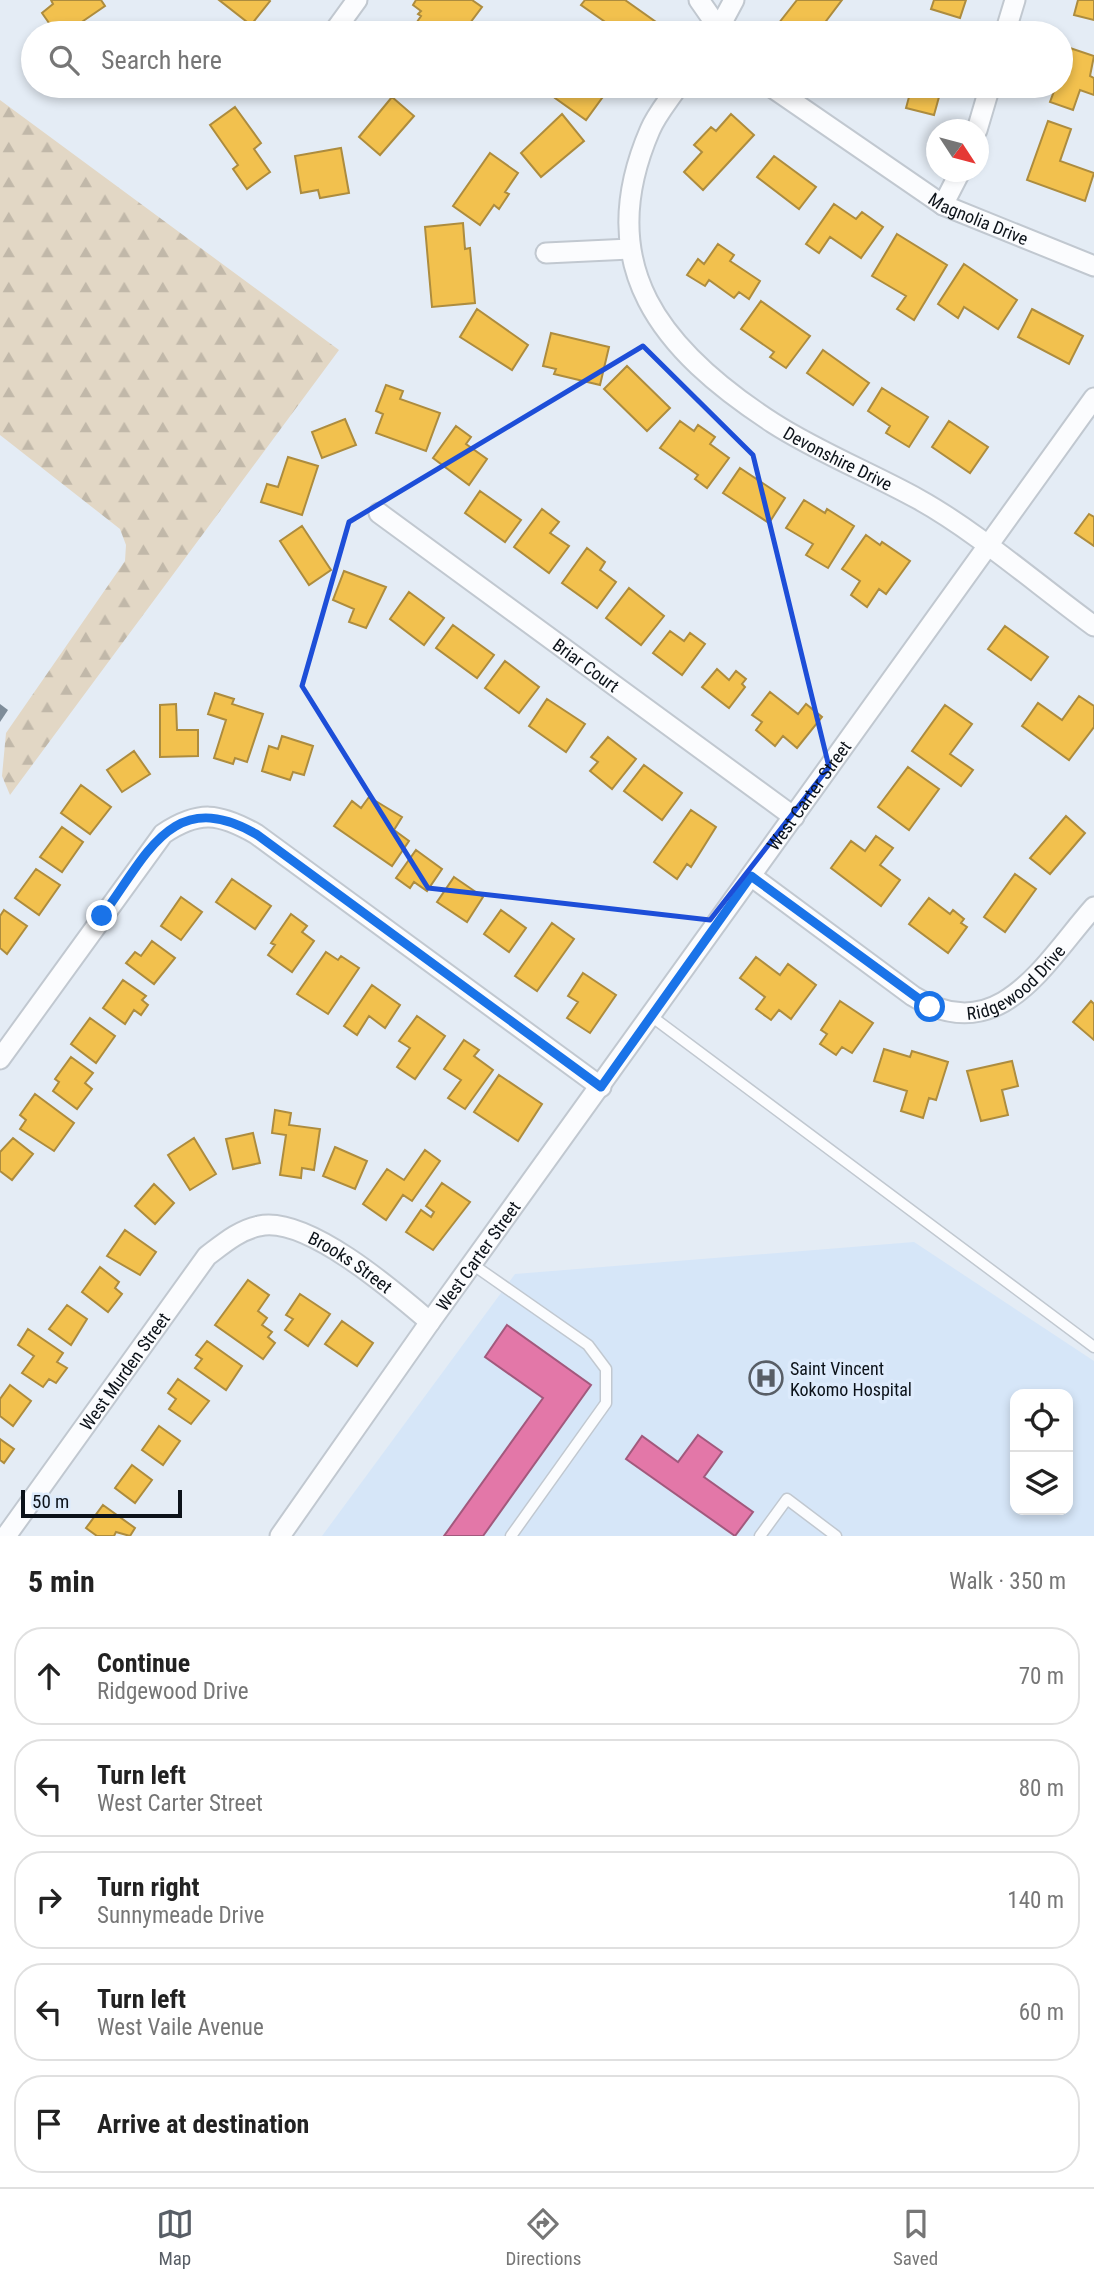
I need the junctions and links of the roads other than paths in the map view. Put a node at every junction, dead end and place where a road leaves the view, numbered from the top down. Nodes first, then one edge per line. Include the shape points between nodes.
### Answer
1 (357, 0) edge
2 (699, 0) edge
3 (734, 0) edge
4 (1015, 0) edge
5 (342, 21) edge
6 (713, 21) edge
7 (725, 21) edge
8 (1009, 21) edge
9 (670, 98) edge
10 (787, 98) edge
11 (986, 98) edge
12 (980, 119) edge
13 (955, 182) edge
14 (943, 205) junction
15 (630, 249) junction
16 (546, 253) dead end
17 (1094, 266) edge
18 (1094, 398) edge
19 (379, 513) dead end
20 (988, 547) junction
21 (1094, 626) edge
22 (794, 817) junction
23 (751, 876) junction
24 (1094, 907) edge
25 (1086, 930) edge
26 (651, 1016) junction
27 (0, 1059) edge
28 (601, 1087) junction
29 (260, 1225) joint
30 (472, 1264) junction
31 (430, 1322) junction
32 (1094, 1347) edge
33 (6, 1536) edge
34 (280, 1536) edge
35 (511, 1536) edge
36 (760, 1536) edge
37 (836, 1536) edge

1 - 5 street
2 - 6 street
3 - 7 street
4 - 8 street
9 - 15 street, Devonshire Drive via 650,128 633,176 627,211
10 - 14 street, Magnolia Drive
11 - 12 street
13 - 14 street
14 - 17 street, Magnolia Drive
15 - 16 street
15 - 20 street, Devonshire Drive via 652,310 669,336 711,378 774,424 921,500
18 - 20 street, West Carter Street
19 - 22 street, Briar Court
20 - 21 street, Devonshire Drive
20 - 22 street, West Carter Street
22 - 23 street, West Carter Street
23 - 25 street, Ridgewood Drive via 930,1007 975,1012 1004,1005
23 - 26 street, West Carter Street
24 - 25 street, Ridgewood Drive
26 - 28 street, West Carter Street
26 - 32 lane
27 - 28 street via 163,834 182,821 203,815 234,821 256,834
28 - 30 street, West Carter Street
29 - 31 street, Brooks Street via 282,1225 318,1238
29 - 33 street, West Murden Street via 242,1231 207,1256
30 - 31 street, West Carter Street
30 - 35 lane via 588,1345 606,1369 606,1403
31 - 34 street, West Carter Street
36 - 37 lane via 787,1499

